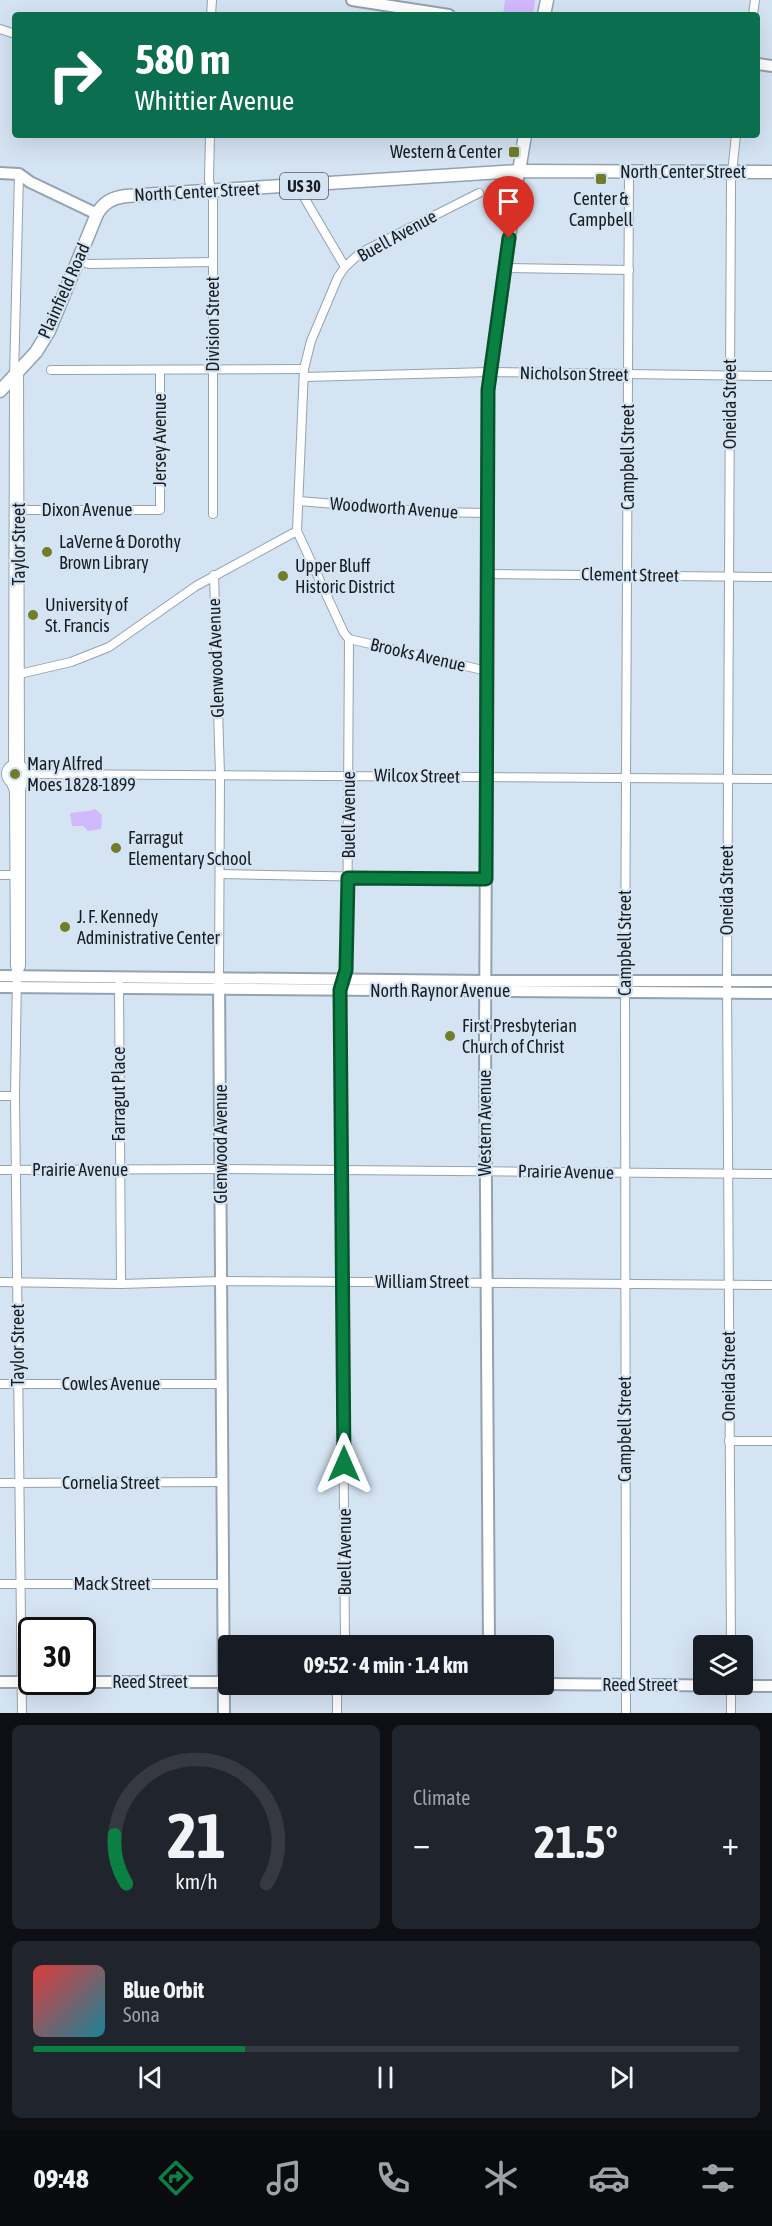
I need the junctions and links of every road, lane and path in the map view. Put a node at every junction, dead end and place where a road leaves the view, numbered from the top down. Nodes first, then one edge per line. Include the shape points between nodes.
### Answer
1 (352, 0) edge
2 (383, 6) edge
3 (427, 12) edge
4 (210, 138) edge
5 (524, 138) edge
6 (736, 138) edge
7 (521, 155) junction
8 (519, 171) junction
9 (533, 172) junction
10 (629, 172) junction
11 (732, 172) junction
12 (772, 172) edge
13 (0, 173) edge
14 (19, 174) junction
15 (298, 187) junction
16 (212, 192) junction
17 (479, 193) dead end
18 (97, 214) junction
19 (79, 261) junction
20 (213, 262) junction
21 (345, 267) junction
22 (504, 268) junction
23 (629, 270) junction
24 (51, 370) dead end
25 (160, 370) junction
26 (213, 370) junction
27 (489, 372) junction
28 (304, 373) junction
29 (16, 375) junction
30 (629, 375) junction
31 (730, 376) junction
32 (772, 376) edge
33 (0, 391) edge
34 (299, 501) junction
35 (17, 510) junction
36 (160, 510) joint
37 (488, 513) junction
38 (213, 514) dead end
39 (297, 531) junction
40 (488, 574) junction
41 (214, 575) junction
42 (628, 575) junction
43 (730, 576) junction
44 (772, 577) edge
45 (349, 639) junction
46 (487, 671) junction
47 (17, 674) junction
48 (16, 764) junction
49 (3, 774) edge
50 (220, 775) junction
51 (349, 775) junction
52 (627, 777) junction
53 (728, 777) junction
54 (25, 778) junction
55 (486, 778) junction
56 (772, 779) edge
57 (11, 783) junction
58 (220, 874) junction
59 (0, 875) edge
60 (15, 875) junction
61 (348, 878) junction
62 (486, 879) junction
63 (0, 976) edge
64 (727, 981) junction
65 (772, 981) edge
66 (17, 982) junction
67 (119, 982) junction
68 (219, 982) junction
69 (342, 985) junction
70 (485, 986) junction
71 (0, 987) edge
72 (625, 987) junction
73 (727, 993) junction
74 (772, 993) edge
75 (0, 1096) edge
76 (15, 1096) junction
77 (221, 1169) junction
78 (0, 1170) edge
79 (16, 1170) junction
80 (120, 1170) junction
81 (342, 1170) junction
82 (486, 1172) junction
83 (625, 1173) junction
84 (728, 1174) junction
85 (772, 1174) edge
86 (221, 1281) junction
87 (0, 1282) edge
88 (18, 1282) junction
89 (343, 1282) junction
90 (486, 1283) junction
91 (121, 1284) junction
92 (625, 1284) junction
93 (729, 1285) junction
94 (772, 1285) edge
95 (0, 1384) edge
96 (18, 1384) junction
97 (222, 1384) junction
98 (729, 1441) junction
99 (772, 1441) edge
100 (223, 1482) junction
101 (0, 1483) edge
102 (20, 1483) junction
103 (0, 1584) edge
104 (21, 1584) junction
105 (224, 1584) junction
106 (21, 1617) edge
107 (225, 1635) edge
108 (345, 1635) edge
109 (489, 1635) edge
110 (731, 1635) edge
111 (0, 1682) edge
112 (18, 1682) edge
113 (96, 1682) edge
114 (218, 1682) edge
115 (554, 1684) edge
116 (626, 1684) junction
117 (693, 1685) edge
118 (753, 1686) edge
119 (772, 1686) edge
120 (21, 1695) edge
121 (225, 1695) edge
122 (337, 1695) edge
123 (731, 1695) edge
124 (22, 1713) edge
125 (224, 1713) edge
126 (337, 1713) edge
127 (626, 1713) edge
128 (731, 1713) edge

1 - 2 street
2 - 3 street
4 - 16 street, Division Street
5 - 7 main road, Western Avenue
6 - 11 street, Oneida Street
7 - 8 main road, Western Avenue
7 - 9 main road
8 - 9 main road, North Center Street / US 30
8 - 15 main road, North Center Street / US 30
8 - 22 street, Western Avenue
9 - 10 main road, North Center Street / US 30
10 - 11 main road, North Center Street / US 30
10 - 23 street, Campbell Street
11 - 12 main road, North Center Street / US 30
11 - 31 street, Oneida Street
13 - 14 street
14 - 18 street
14 - 29 street, Taylor Street
15 - 16 main road, North Center Street / US 30
15 - 21 street
16 - 18 main road, North Center Street / US 30 via 118,198 106,202
16 - 20 street, Division Street
17 - 21 street, Buell Avenue via 360,253
18 - 19 main road, Plainfield Road
19 - 20 street
19 - 29 main road, Plainfield Road via 49,331
20 - 26 street, Division Street
21 - 28 street, Buell Avenue via 311,341
22 - 23 street
22 - 27 street, Western Avenue
23 - 30 street, Campbell Street
24 - 25 street, Nicholson Street
25 - 26 street, Nicholson Street
25 - 36 street, Jersey Avenue
26 - 28 street, Nicholson Street
26 - 38 street, Division Street
27 - 28 street, Nicholson Street
27 - 30 street, Nicholson Street
27 - 37 street, Western Avenue
28 - 34 street, Buell Avenue
29 - 33 main road, Plainfield Road
29 - 35 street, Taylor Street
30 - 31 street, Nicholson Street
30 - 42 street, Campbell Street
31 - 32 street, Nicholson Street
31 - 43 street, Oneida Street
34 - 37 street, Woodworth Avenue
34 - 39 street, Buell Avenue
35 - 36 street, Dixon Avenue
35 - 47 street, Taylor Street
37 - 40 street, Western Avenue
39 - 41 street
39 - 45 street, Buell Avenue
40 - 42 street, Clement Street
40 - 46 street, Western Avenue
41 - 47 street via 109,647 71,662
41 - 50 street, Glenwood Avenue
42 - 43 street, Clement Street
42 - 52 street, Campbell Street
43 - 44 street, Clement Street
43 - 53 street, Oneida Street
45 - 46 street, Brooks Avenue
45 - 51 street, Buell Avenue
46 - 55 street, Western Avenue
47 - 48 street, Taylor Street
48 - 49 street
48 - 54 street via 24,768
49 - 57 street
50 - 51 street, Wilcox Street
50 - 54 street, Wilcox Street
50 - 58 street, Glenwood Avenue
51 - 55 street, Wilcox Street
51 - 61 street, Buell Avenue
52 - 53 street, Wilcox Street
52 - 55 street, Wilcox Street
52 - 72 street, Campbell Street
53 - 56 street, Wilcox Street
53 - 64 street, Oneida Street
54 - 57 street via 18,784
54 - 66 street, Taylor Street via 21,790 21,966
55 - 62 street, Western Avenue
57 - 60 street, Taylor Street
58 - 61 street
58 - 68 street, Glenwood Avenue
59 - 60 street
60 - 66 street, Taylor Street
61 - 62 street
61 - 69 street, Buell Avenue via 346,970
62 - 70 street, Western Avenue
63 - 66 street, North Raynor Avenue
64 - 65 street, North Raynor Avenue
64 - 72 street, North Raynor Avenue
64 - 73 street, Oneida Street
66 - 67 street, North Raynor Avenue
66 - 71 street, North Raynor Avenue
66 - 76 street, Taylor Street
67 - 68 street, North Raynor Avenue
67 - 80 street, Farragut Place
68 - 69 street, North Raynor Avenue
68 - 77 street, Glenwood Avenue
69 - 70 street, North Raynor Avenue
69 - 81 street, Buell Avenue
70 - 72 street, North Raynor Avenue
70 - 82 street, Western Avenue
72 - 73 street, North Raynor Avenue
72 - 83 street, Campbell Street
73 - 74 street, North Raynor Avenue
73 - 84 street, Oneida Street
75 - 76 street
76 - 79 street, Taylor Street
77 - 80 street, Prairie Avenue
77 - 81 street, Prairie Avenue
77 - 86 street, Glenwood Avenue
78 - 79 street, Prairie Avenue
79 - 80 street, Prairie Avenue
79 - 88 street, Taylor Street
80 - 91 street, Farragut Place
81 - 82 street, Prairie Avenue
81 - 89 street, Buell Avenue
82 - 83 street, Prairie Avenue
82 - 90 street, Western Avenue
83 - 84 street, Prairie Avenue
83 - 92 street, Campbell Street
84 - 85 street, Prairie Avenue
84 - 93 street, Oneida Street
86 - 89 street, William Street
86 - 91 street, William Street
86 - 97 street, Glenwood Avenue
87 - 88 street, William Street
88 - 91 street, William Street
88 - 96 street, Taylor Street
89 - 90 street, William Street
89 - 108 street, Buell Avenue
90 - 92 street, William Street
90 - 109 street, Western Avenue
92 - 93 street, William Street
92 - 116 street, Campbell Street
93 - 94 street, William Street
93 - 98 street, Oneida Street
95 - 96 street, Cowles Avenue
96 - 97 street, Cowles Avenue
96 - 102 street, Taylor Street
97 - 100 street, Glenwood Avenue
98 - 99 street
98 - 110 street, Oneida Street
100 - 102 street, Cornelia Street
100 - 105 street, Glenwood Avenue
101 - 102 street, Cornelia Street
102 - 104 street, Taylor Street
103 - 104 street, Mack Street
104 - 105 street, Mack Street
104 - 106 street, Taylor Street
105 - 107 street, Glenwood Avenue
111 - 112 street, Reed Street
113 - 114 street, Reed Street
115 - 116 street, Reed Street
116 - 117 street, Reed Street
116 - 127 street, Campbell Street
118 - 119 street, Reed Street
120 - 124 street, Taylor Street
121 - 125 street, Glenwood Avenue
122 - 126 street
123 - 128 street

